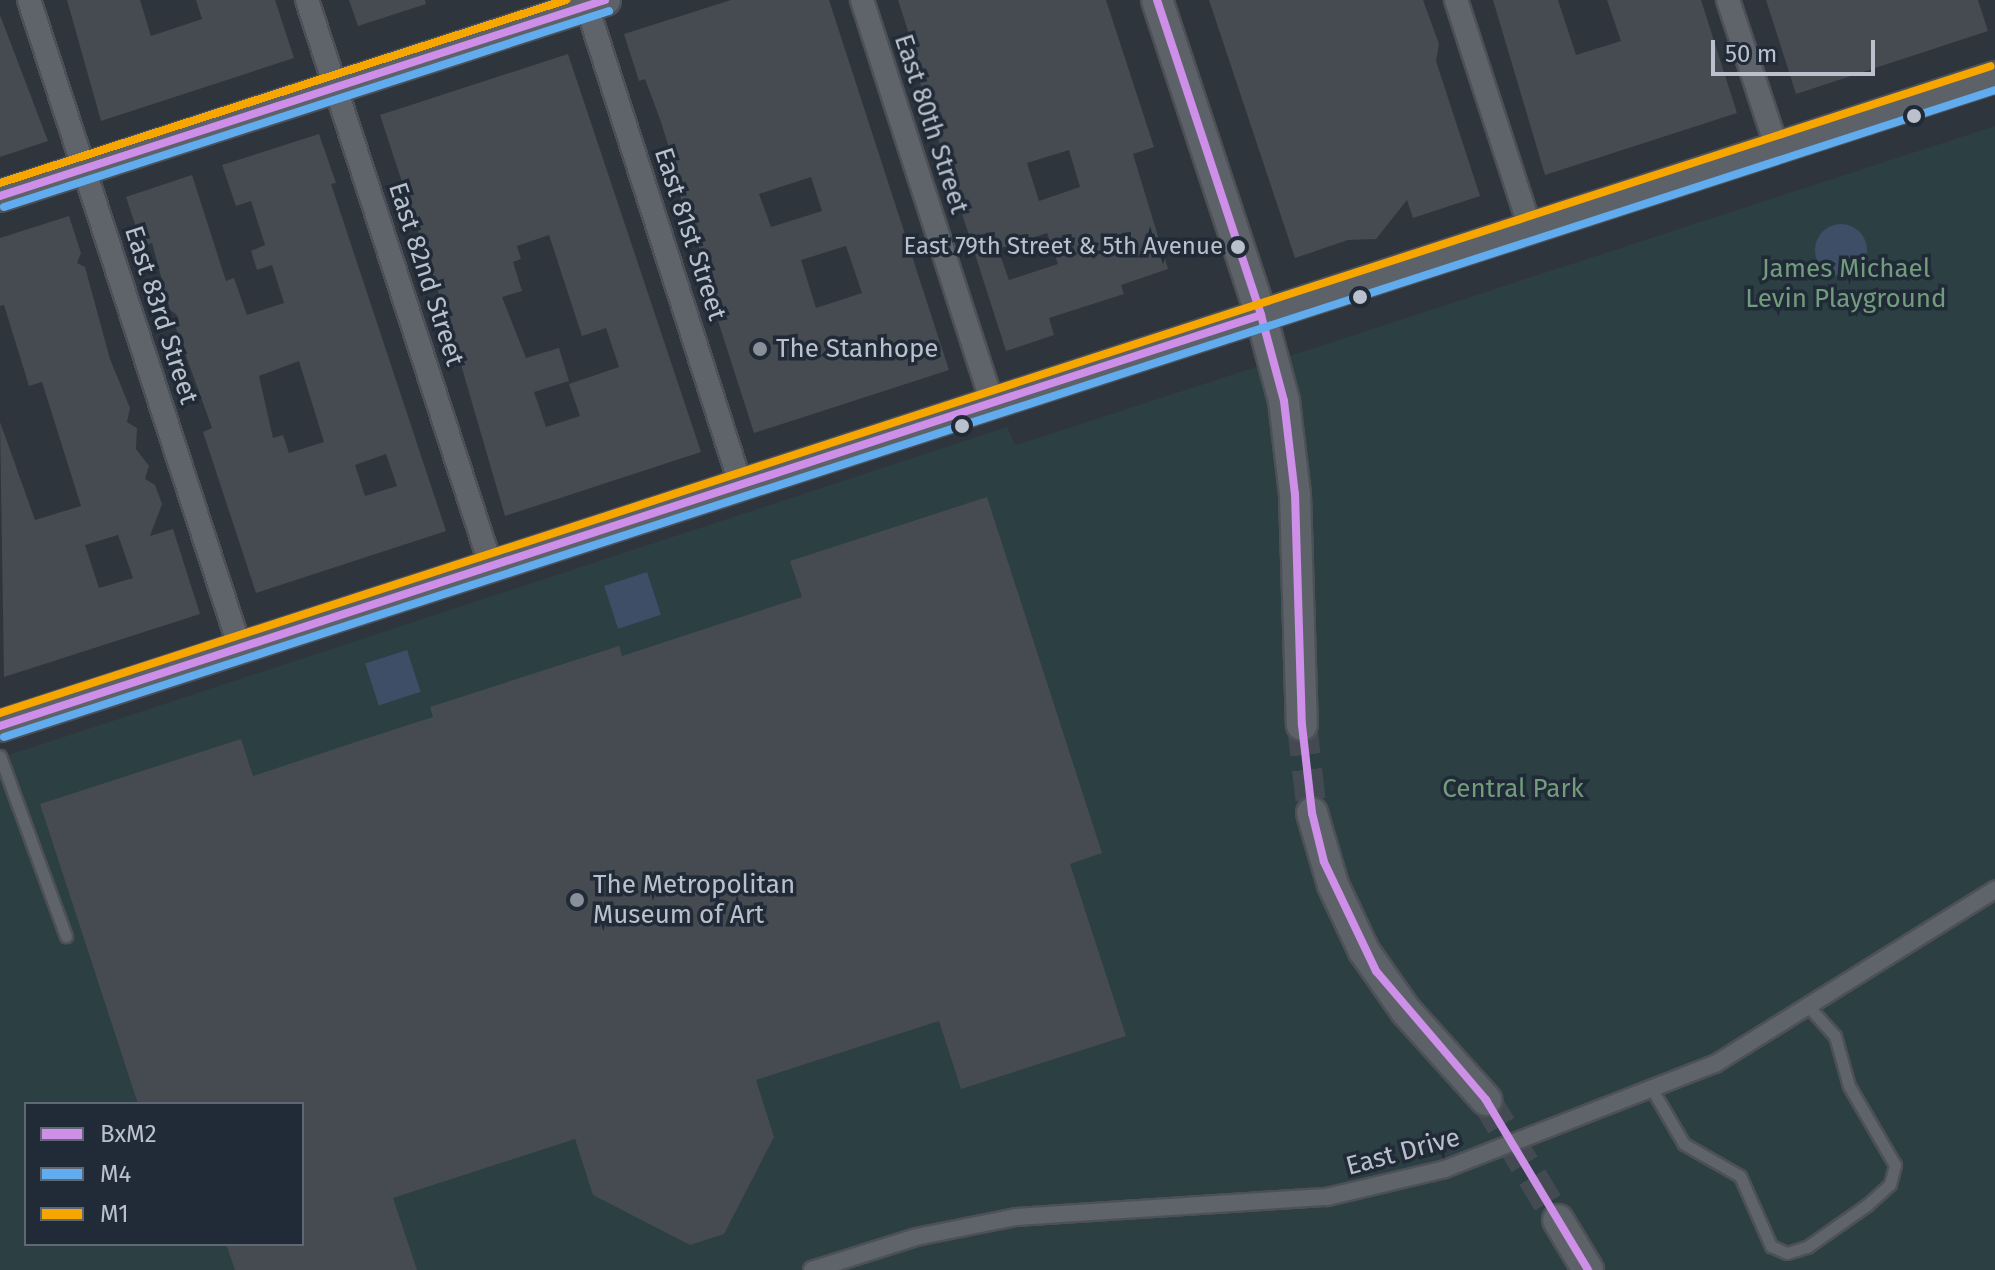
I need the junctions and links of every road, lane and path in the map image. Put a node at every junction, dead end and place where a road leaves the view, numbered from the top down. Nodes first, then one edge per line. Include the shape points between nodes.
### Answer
1 (29, 0) edge
2 (307, 0) edge
3 (862, 0) edge
4 (1157, 0) edge
5 (1456, 0) edge
6 (1728, 0) edge
7 (592, 2) edge
8 (1995, 77) edge
9 (336, 87) junction
10 (1777, 148) junction
11 (84, 168) junction
12 (0, 196) edge
13 (1530, 228) junction
14 (1261, 315) junction
15 (992, 403) junction
16 (741, 486) junction
17 (491, 566) junction
18 (240, 648) junction
19 (1302, 725) tunnel mouth
20 (0, 726) edge
21 (0, 756) edge
22 (1312, 813) tunnel mouth
23 (1995, 890) edge
24 (66, 936) dead end
25 (1811, 1009) junction
26 (1653, 1091) junction
27 (1486, 1100) tunnel mouth
28 (1558, 1220) tunnel mouth
29 (812, 1270) edge
30 (1588, 1270) edge

1 - 11 street, East 83rd Street
2 - 9 street, East 82nd Street
3 - 15 street, East 80th Street
4 - 14 main road
5 - 13 street
6 - 10 street
7 - 9 main road
7 - 16 street, East 81st Street
8 - 10 main road
9 - 11 main road
9 - 17 street, East 82nd Street
10 - 13 main road
11 - 12 main road
11 - 18 street, East 83rd Street
13 - 14 main road
14 - 15 main road
14 - 19 main road via 1284,401 1294,482
15 - 16 main road
16 - 17 main road
17 - 18 main road
18 - 20 main road
21 - 24 lane
22 - 27 main road via 1333,885 1376,971
23 - 25 street, East Drive
25 - 26 street, East Drive
25 - 26 lane via 1835,1036 1849,1086 1895,1165 1890,1184 1807,1247 1787,1253 1771,1246 1740,1176 1684,1144
26 - 29 street, East Drive via 1445,1169 1358,1192 1291,1201 1030,1215 916,1237
28 - 30 main road

